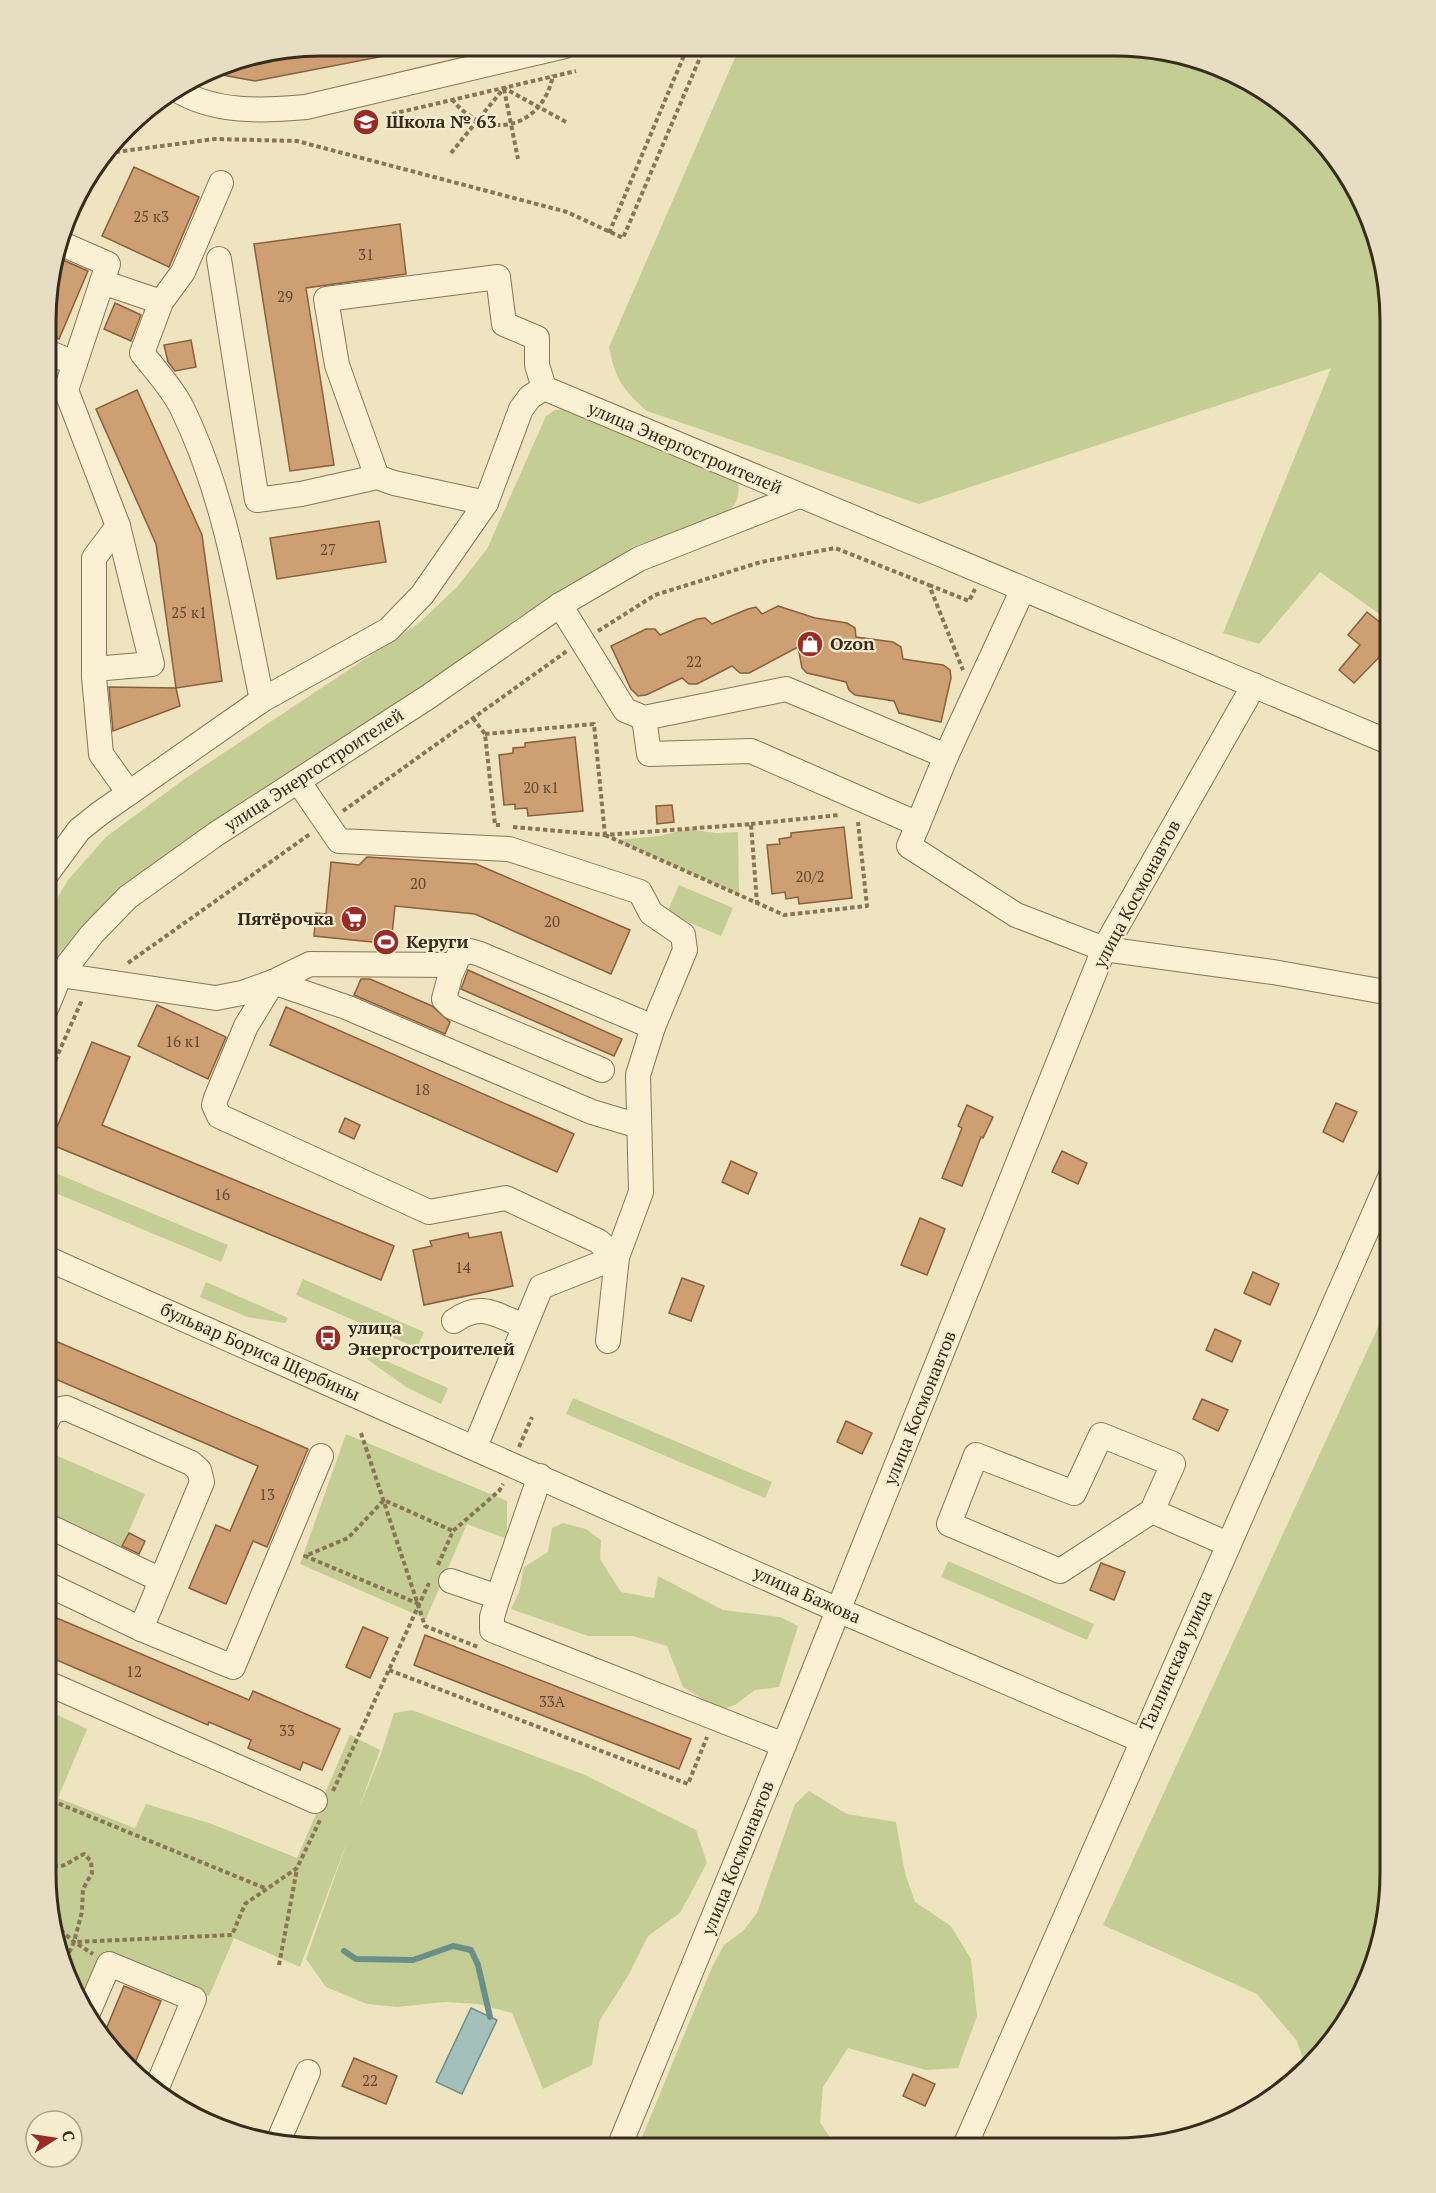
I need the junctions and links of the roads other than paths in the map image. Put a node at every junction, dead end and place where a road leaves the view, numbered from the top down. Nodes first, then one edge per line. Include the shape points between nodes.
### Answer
1 (523, 56) edge
2 (185, 93) edge
3 (221, 183) dead end
4 (67, 246) edge
5 (219, 259) dead end
6 (102, 282) junction
7 (161, 302) junction
8 (56, 356) edge
9 (75, 363) junction
10 (544, 388) junction
11 (734, 469) junction
12 (377, 477) junction
13 (799, 496) junction
14 (486, 503) junction
15 (738, 520) junction
16 (118, 526) junction
17 (1023, 589) junction
18 (560, 605) junction
19 (94, 669) junction
20 (1254, 685) junction
21 (262, 700) junction
22 (644, 718) junction
23 (1381, 739) edge
24 (946, 756) junction
25 (298, 781) junction
26 (129, 793) junction
27 (918, 825) junction
28 (56, 861) edge
29 (1104, 949) junction
30 (454, 965) junction
31 (60, 975) junction
32 (273, 982) junction
33 (56, 985) edge
34 (1381, 991) edge
35 (650, 1037) junction
36 (602, 1070) dead end
37 (639, 1126) junction
38 (1381, 1198) edge
39 (617, 1257) junction
40 (56, 1262) edge
41 (454, 1321) dead end
42 (524, 1326) junction
43 (608, 1341) dead end
44 (56, 1410) edge
45 (474, 1447) junction
46 (321, 1456) dead end
47 (540, 1476) junction
48 (1152, 1511) junction
49 (56, 1531) edge
50 (1228, 1544) junction
51 (161, 1580) junction
52 (451, 1581) dead end
53 (56, 1588) edge
54 (498, 1598) junction
55 (838, 1610) junction
56 (141, 1629) junction
57 (56, 1687) edge
58 (1141, 1740) junction
59 (784, 1745) junction
60 (323, 1804) road end
61 (91, 2005) edge
62 (308, 2072) dead end
63 (159, 2083) edge
64 (281, 2134) edge
65 (623, 2138) edge
66 (968, 2138) edge

1 - 2 street via 306,107 252,110 219,105
3 - 7 street via 183,272
4 - 6 street via 108,264
5 - 12 street via 257,501
6 - 7 street
6 - 9 street
7 - 21 street via 142,353 182,407 219,504 230,537
8 - 9 street
9 - 16 street via 66,390
10 - 11 street, улица Энергостроителей
10 - 12 street via 537,365 537,338 504,324 498,277 326,299 337,365
10 - 14 street via 521,409
11 - 13 street, улица Энергостроителей
11 - 15 street via 749,487 749,501
12 - 14 street
13 - 15 street, улица Энергостроителей
13 - 17 street
14 - 21 street via 422,595 388,630
15 - 18 street, улица Энергостроителей via 639,559
16 - 19 street via 94,558
16 - 19 street via 152,664
17 - 20 street
17 - 24 street
18 - 22 street via 625,710
18 - 25 street, улица Энергостроителей
19 - 26 street via 101,754
20 - 23 street
20 - 29 street, улица Космонавтов
21 - 26 street
22 - 24 street via 786,689
22 - 27 street via 649,754 751,751
24 - 27 street
25 - 31 street, улица Энергостроителей via 128,897
25 - 35 street via 339,841 509,849 640,892 651,913 683,934 684,950
26 - 28 street via 79,830
27 - 29 street via 909,846 1016,915
29 - 34 street
29 - 55 street, улица Космонавтов
30 - 32 street via 310,964
30 - 35 street via 459,956 470,951
30 - 36 street via 444,999 452,1007
31 - 32 street via 216,998
31 - 33 street, улица Энергостроителей
32 - 37 street via 346,1007 592,1112
32 - 39 street via 246,1026 216,1098 214,1105 219,1116 429,1212 506,1198 598,1241
35 - 37 street via 638,1075
37 - 39 street via 641,1192
38 - 50 street, Таллинская улица
39 - 42 street via 541,1287
39 - 43 street
40 - 45 street, бульвар Бориса Щербины
41 - 42 street via 468,1310 485,1310
42 - 45 street
44 - 51 street via 66,1408 199,1470 202,1482
45 - 47 street, улица Бажова
46 - 56 street via 233,1667
47 - 54 street
47 - 55 street, улица Бажова
48 - 48 street via 1173,1464 1101,1435 1074,1493 976,1455 949,1524 1060,1571
48 - 50 street
49 - 51 street
50 - 58 street, Таллинская улица
51 - 56 street
52 - 54 street
53 - 56 street
54 - 59 street via 492,1630
55 - 58 street, улица Бажова
55 - 59 street, улица Космонавтов
57 - 60 street
58 - 66 street, Таллинская улица
59 - 65 street, улица Космонавтов
61 - 63 street via 109,1964 194,1999
62 - 64 street

